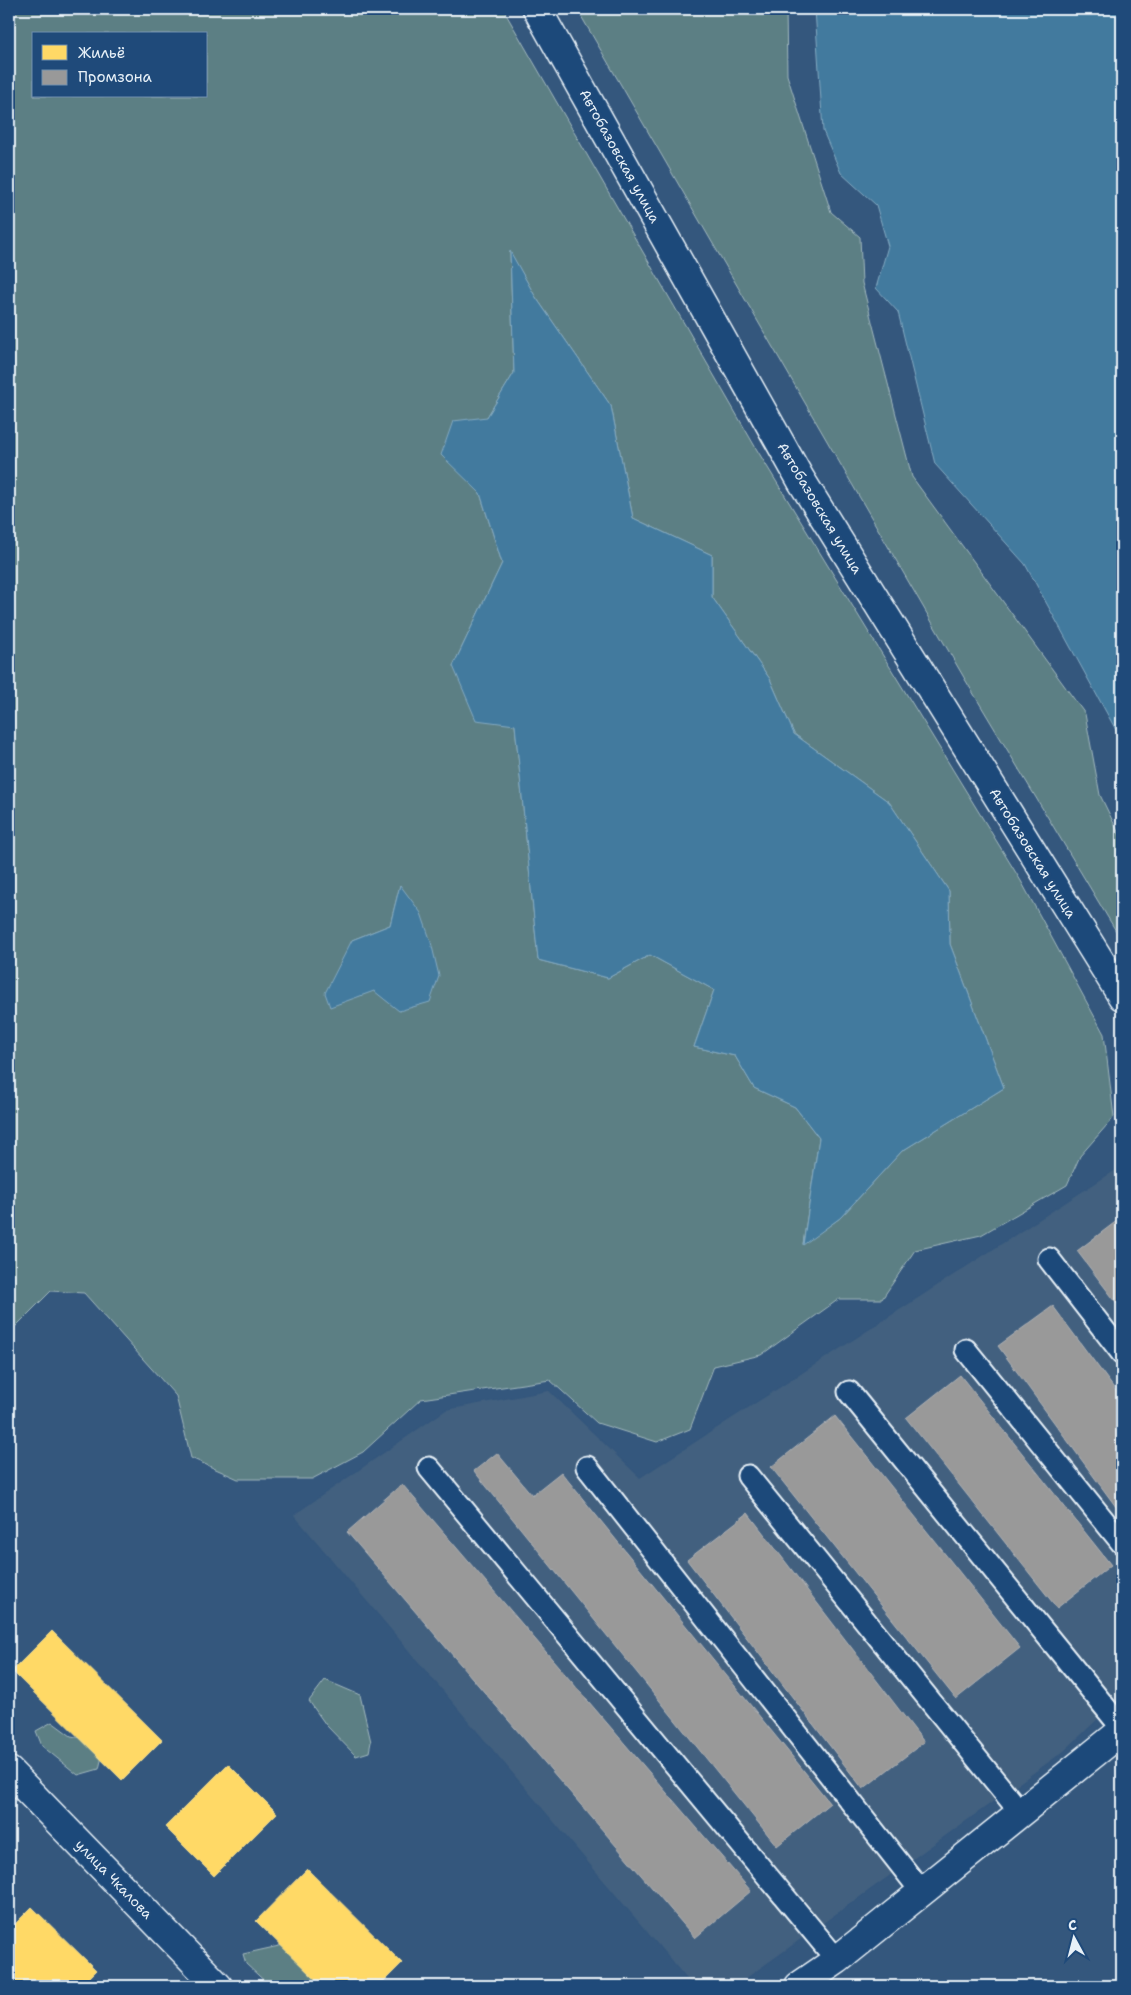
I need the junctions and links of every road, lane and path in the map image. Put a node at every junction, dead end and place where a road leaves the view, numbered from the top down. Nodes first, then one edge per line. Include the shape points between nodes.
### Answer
1 (537, 9) edge
2 (1122, 996) edge
3 (1049, 1260) dead end
4 (966, 1350) dead end
5 (1122, 1353) edge
6 (849, 1392) dead end
7 (587, 1467) dead end
8 (429, 1468) dead end
9 (748, 1476) dead end
10 (1122, 1543) edge
11 (1122, 1730) edge
12 (9, 1771) edge
13 (1021, 1812) junction
14 (922, 1892) junction
15 (838, 1960) junction
16 (218, 1986) edge
17 (800, 1986) edge

1 - 2 street, Автобазовская улица via 801,480
3 - 5 lane
4 - 10 lane
6 - 11 lane
7 - 14 lane
8 - 15 lane
9 - 13 lane
11 - 13 street
12 - 16 street, улица Чкалова
13 - 14 street
14 - 15 street
15 - 17 street

